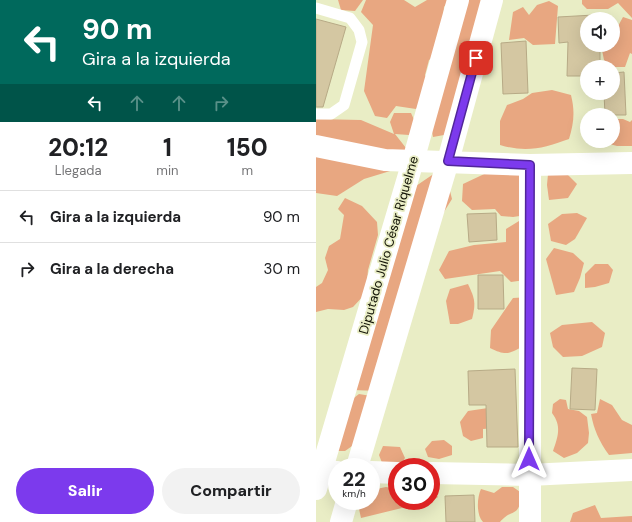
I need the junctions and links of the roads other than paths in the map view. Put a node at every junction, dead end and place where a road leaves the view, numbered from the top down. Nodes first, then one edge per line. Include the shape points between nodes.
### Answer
1 (458, 0) edge
2 (492, 0) edge
3 (316, 8) edge
4 (316, 114) edge
5 (316, 146) edge
6 (413, 161) junction
7 (448, 161) junction
8 (632, 163) edge
9 (530, 165) junction
10 (360, 458) edge
11 (632, 470) edge
12 (440, 473) edge
13 (529, 475) junction
14 (323, 476) edge
15 (344, 510) edge
16 (341, 522) edge
17 (530, 522) edge

1 - 6 street, Diputado Julio César Riquelme
2 - 7 street
3 - 4 lane via 350,18 359,30 362,42 344,105 330,114
5 - 6 street via 385,160
6 - 7 street
6 - 14 street, Diputado Julio César Riquelme
7 - 9 street
7 - 10 street
8 - 9 street
9 - 13 street
11 - 13 street
12 - 13 street
13 - 17 street
15 - 16 street

